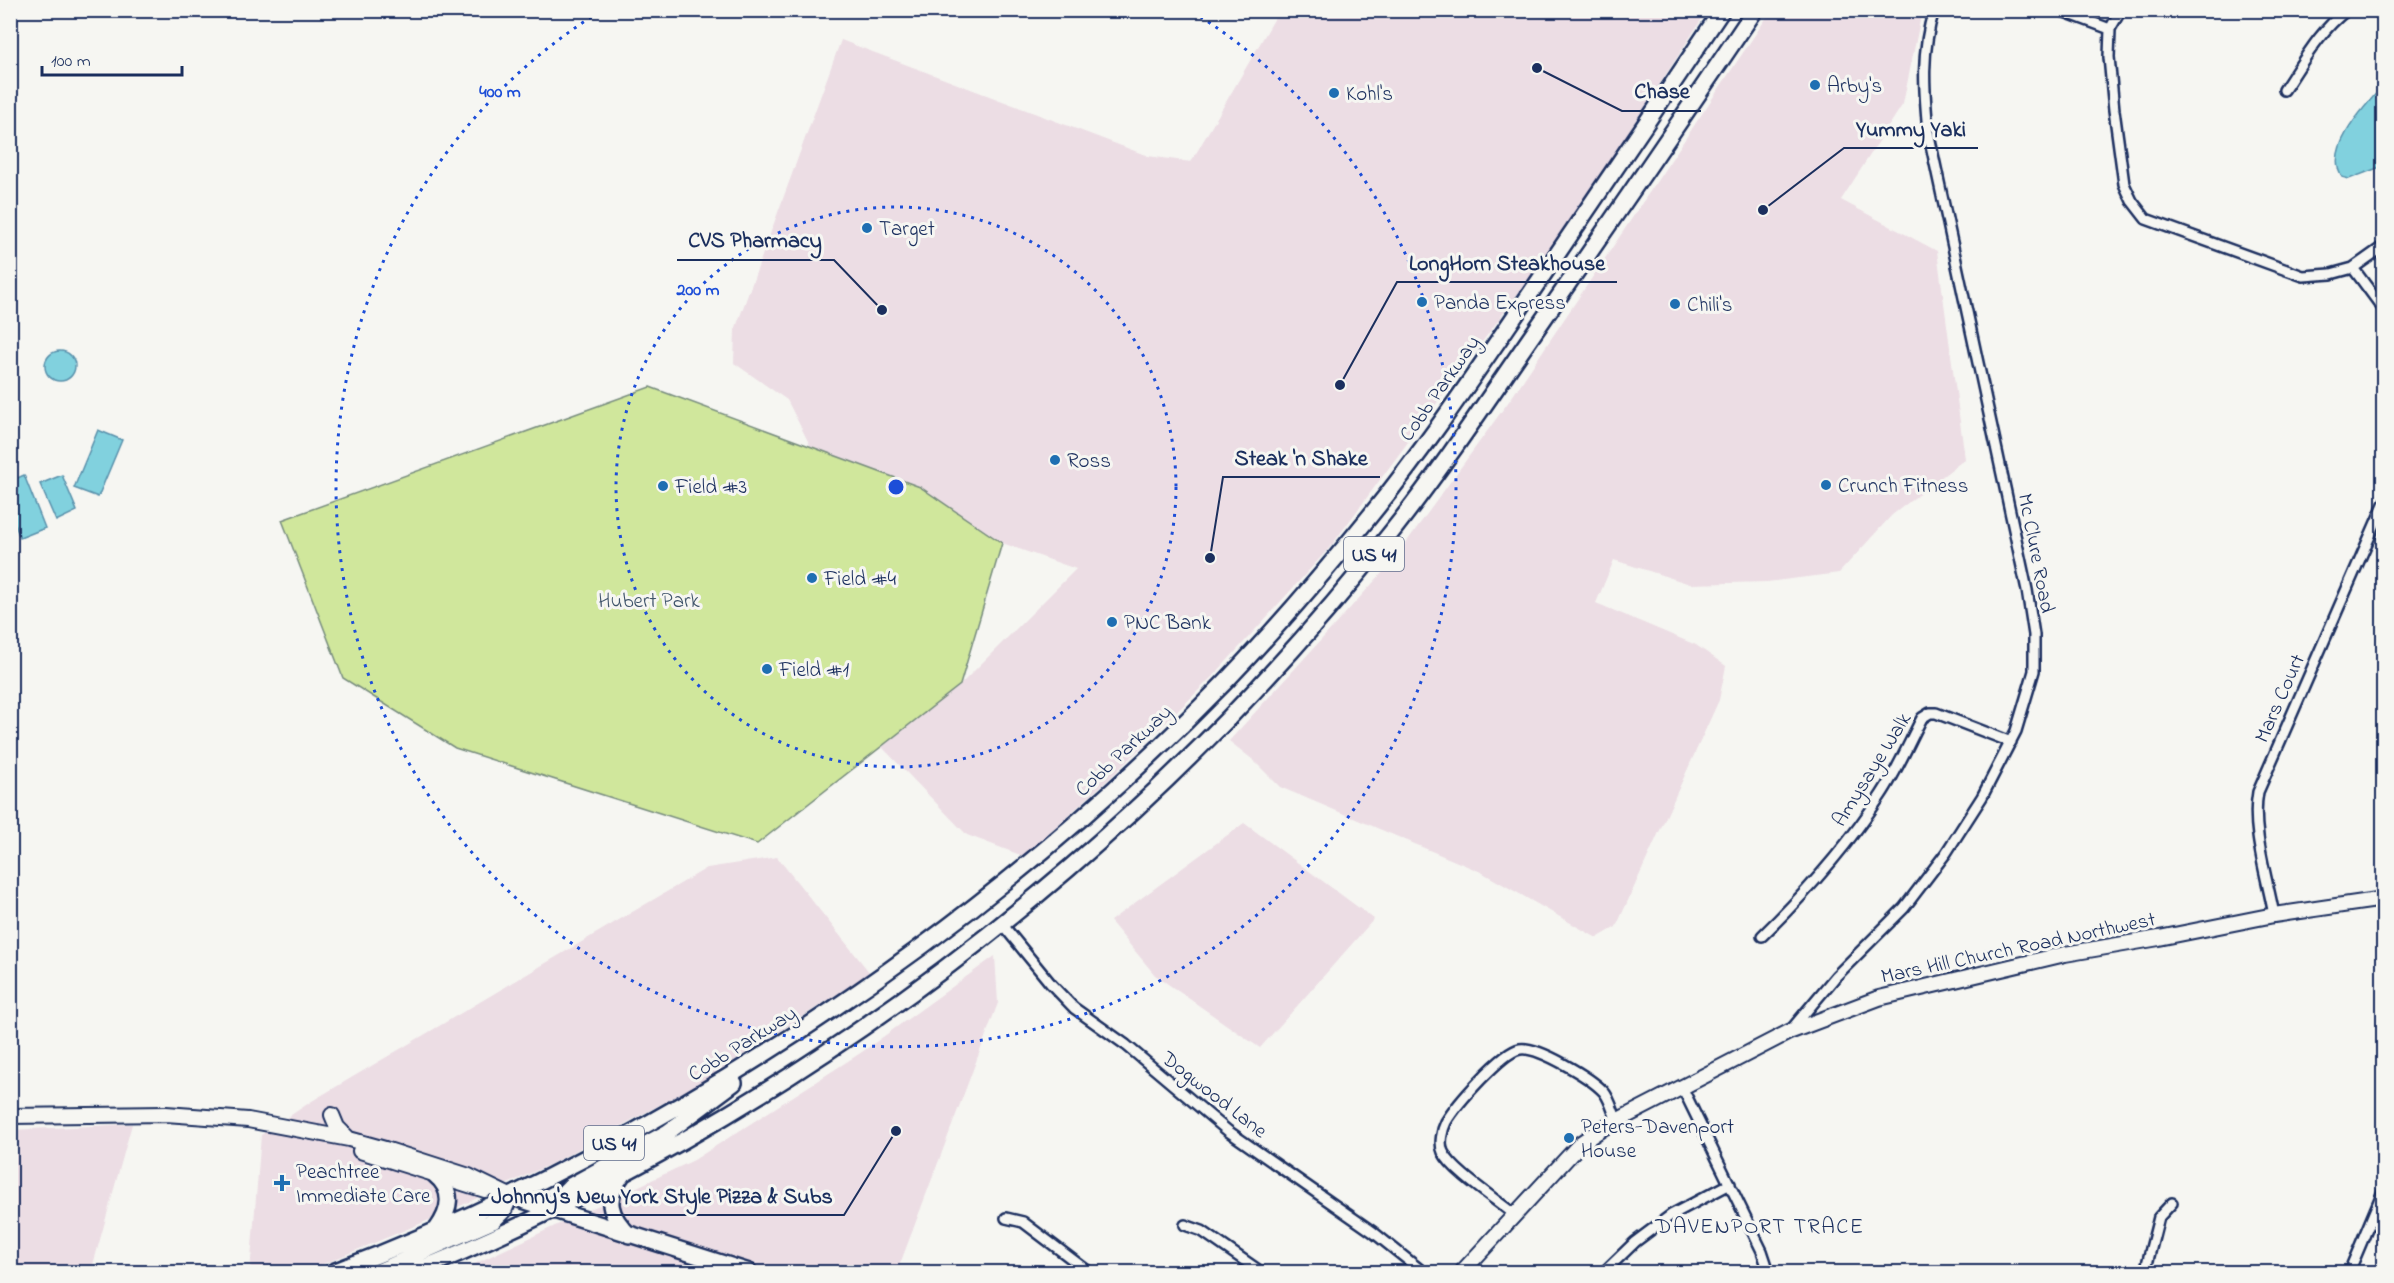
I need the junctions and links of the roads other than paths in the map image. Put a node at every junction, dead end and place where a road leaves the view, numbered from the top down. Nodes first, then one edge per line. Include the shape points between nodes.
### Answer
1 (1722, 10) edge
2 (1755, 10) edge
3 (1934, 10) edge
4 (2059, 10) edge
5 (2121, 10) edge
6 (2347, 10) edge
7 (2110, 29) junction
8 (2284, 90) dead end
9 (2384, 246) edge
10 (2353, 268) junction
11 (2384, 310) edge
12 (2384, 504) edge
13 (2011, 742) junction
14 (2384, 899) edge
15 (2274, 915) junction
16 (1002, 924) junction
17 (1762, 936) dead end
18 (1789, 1032) junction
19 (761, 1057) junction
20 (1682, 1087) junction
21 (332, 1115) dead end
22 (10, 1116) edge
23 (1617, 1121) junction
24 (326, 1136) junction
25 (349, 1139) junction
26 (623, 1174) junction
27 (435, 1176) junction
28 (1730, 1184) junction
29 (2384, 1189) edge
30 (510, 1196) junction
31 (2172, 1203) dead end
32 (552, 1211) junction
33 (2374, 1211) junction
34 (1515, 1215) junction
35 (2384, 1216) edge
36 (1006, 1218) dead end
37 (1185, 1225) dead end
38 (437, 1229) junction
39 (629, 1235) junction
40 (333, 1272) edge
41 (377, 1272) edge
42 (413, 1272) edge
43 (749, 1272) edge
44 (1089, 1272) edge
45 (1261, 1272) edge
46 (1423, 1272) edge
47 (1462, 1272) edge
48 (1604, 1272) edge
49 (1769, 1272) edge
50 (2145, 1272) edge
51 (2349, 1272) edge

1 - 19 main road, Cobb Parkway / US 41 via 1435,431 1373,512 1265,639 1129,776 1017,873 893,969
2 - 16 main road, US 41 via 1436,476 1357,576 1290,654 1187,760 1106,836
3 - 13 street, Mc Clure Road via 1927,32 1923,73 1928,131 2001,463 2034,635 2034,671
4 - 7 street
5 - 7 street
6 - 8 street via 2319,38
7 - 10 street via 2109,57 2124,184 2146,219 2303,276
9 - 10 street
10 - 11 street
12 - 15 street, Mars Court via 2258,792 2256,822
13 - 17 street, Amysaye Walk via 1936,713 1922,718 1863,819 1805,893
13 - 18 street, Mc Clure Road via 1946,853 1904,908 1836,976
14 - 15 street, Mars Hill Church Road Northwest
15 - 18 street, Mars Hill Church Road Northwest via 2065,954 1930,985 1879,998
16 - 26 main road, US 41 via 836,1046
16 - 46 street, Dogwood Lane via 1074,1008 1126,1045 1228,1131 1373,1232
18 - 20 street, Mars Hill Church Road Northwest
19 - 30 main road, Cobb Parkway / US 41 via 632,1134
19 - 32 main road via 690,1118 570,1186
20 - 23 street, Mars Hill Church Road Northwest
20 - 28 street
21 - 25 street
22 - 24 street via 198,1115 248,1120
23 - 34 street, Mars Hill Church Road Northwest via 1581,1143
23 - 34 street via 1605,1093 1588,1079 1528,1048 1506,1055 1446,1122 1441,1138 1442,1150 1457,1170
24 - 25 street
24 - 27 street
25 - 30 street via 469,1176
26 - 32 main road, US 41
26 - 39 main road via 612,1191 611,1208 616,1221
27 - 30 street
27 - 38 main road via 447,1190 449,1204
28 - 48 street via 1671,1215
28 - 49 street
29 - 33 street
30 - 32 main road
30 - 38 main road, Cobb Parkway / US 41
30 - 41 main road via 493,1221
31 - 50 street via 2159,1217
32 - 39 main road
32 - 42 main road, US 41
33 - 35 street
33 - 51 street
34 - 47 street, Mars Hill Church Road Northwest
36 - 44 street via 1023,1222
37 - 45 street via 1202,1231
38 - 40 main road, Cobb Parkway / US 41
39 - 43 main road

